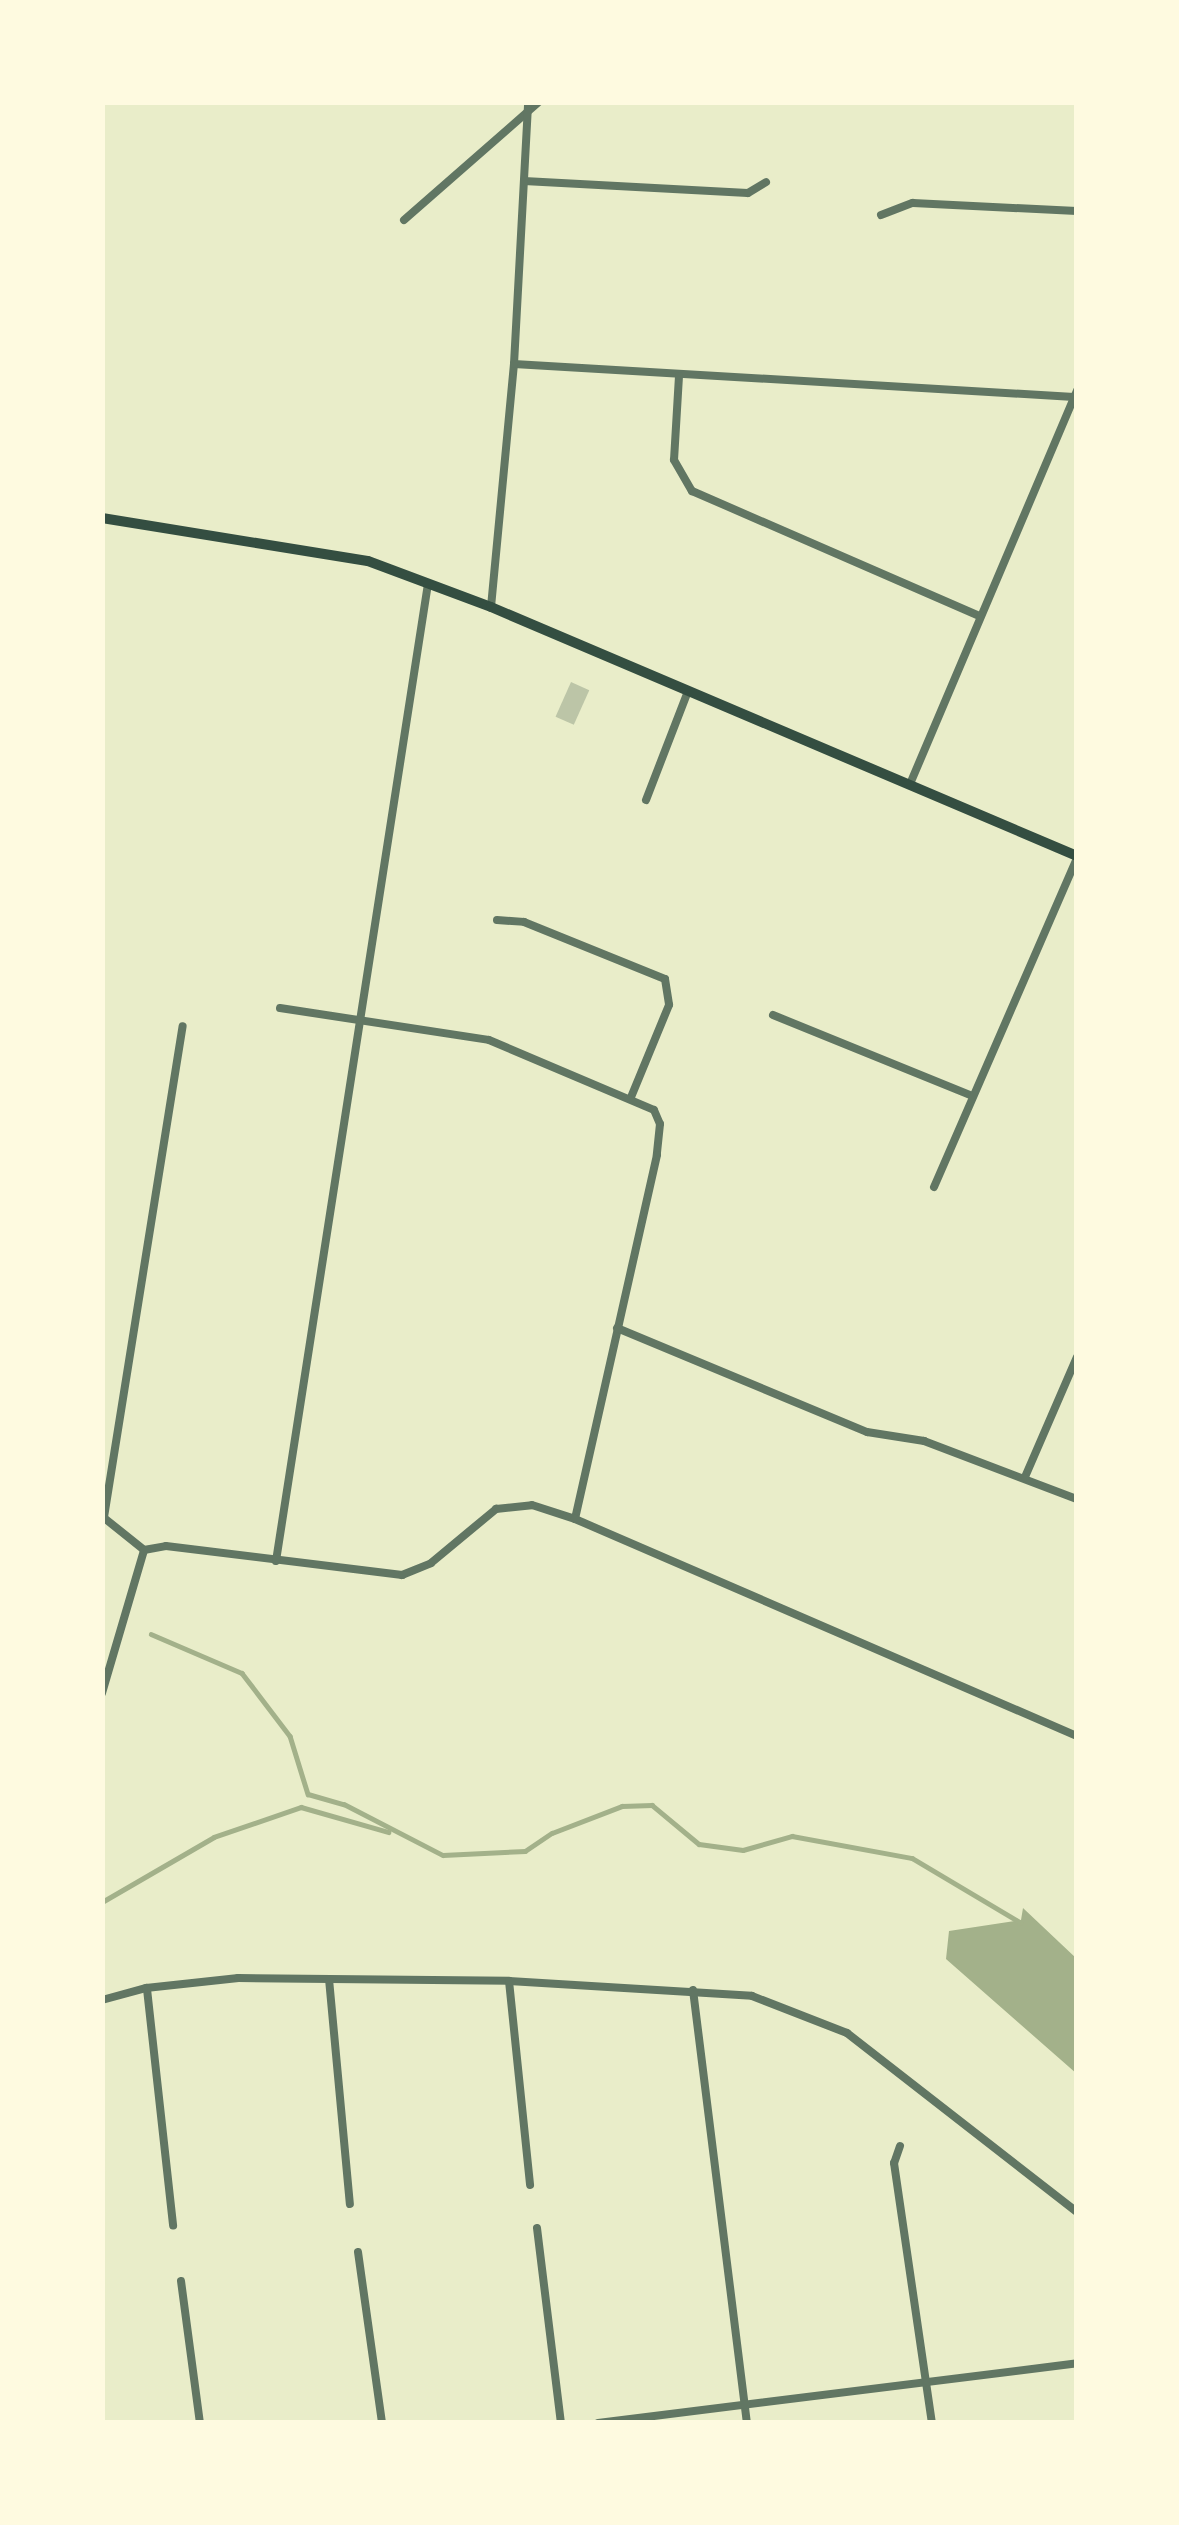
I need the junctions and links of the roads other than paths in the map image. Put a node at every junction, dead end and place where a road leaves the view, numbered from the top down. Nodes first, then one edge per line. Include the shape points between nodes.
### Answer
1 (539, 102) edge
2 (528, 107) edge
3 (524, 181) junction
4 (766, 182) dead end
5 (1077, 211) edge
6 (880, 215) dead end
7 (404, 220) dead end
8 (514, 364) junction
9 (679, 376) junction
10 (1076, 394) edge
11 (102, 518) edge
12 (429, 583) junction
13 (491, 607) junction
14 (980, 616) junction
15 (688, 691) junction
16 (910, 784) junction
17 (646, 800) dead end
18 (1077, 857) edge
19 (497, 920) dead end
20 (280, 1008) dead end
21 (773, 1016) dead end
22 (359, 1018) junction
23 (183, 1026) dead end
24 (972, 1096) junction
25 (631, 1097) junction
26 (934, 1187) dead end
27 (616, 1328) junction
28 (1077, 1357) edge
29 (1025, 1477) junction
30 (1077, 1499) edge
31 (103, 1517) edge
32 (575, 1519) junction
33 (144, 1550) junction
34 (276, 1561) junction
35 (115, 1645) junction
36 (102, 1659) edge
37 (102, 1694) edge
38 (1077, 1736) edge
39 (329, 1979) junction
40 (509, 1981) junction
41 (146, 1988) junction
42 (693, 1989) junction
43 (102, 2000) edge
44 (900, 2146) dead end
45 (530, 2185) dead end
46 (350, 2204) dead end
47 (1077, 2212) edge
48 (173, 2226) dead end
49 (537, 2228) dead end
50 (358, 2252) dead end
51 (181, 2281) dead end
52 (1077, 2363) edge
53 (928, 2384) junction
54 (745, 2407) junction
55 (200, 2423) edge
56 (382, 2423) edge
57 (561, 2423) edge
58 (598, 2423) edge
59 (747, 2423) edge
60 (932, 2423) edge

1 - 2 street
2 - 3 street
2 - 7 street
3 - 4 street via 748,193
3 - 8 street
5 - 6 street via 913,203
8 - 9 street
8 - 13 street
9 - 10 street
9 - 14 street via 674,460 692,491
10 - 14 street
11 - 12 main road via 368,561
12 - 13 main road
12 - 22 street
13 - 15 main road
14 - 16 street
15 - 16 main road
15 - 17 street
16 - 18 main road
18 - 24 street
19 - 25 street via 524,922 665,979 669,1005
20 - 22 street
21 - 24 street
22 - 25 street via 489,1040
22 - 34 street
23 - 31 street
24 - 26 street
25 - 27 street via 661,1124
27 - 29 street via 867,1432 924,1441
27 - 32 street
28 - 29 street
29 - 30 street
31 - 33 street
32 - 34 street via 532,1505 496,1509 431,1563 402,1575
32 - 38 street
33 - 34 street
33 - 35 street
35 - 36 street
35 - 37 street
39 - 40 street
39 - 41 street
39 - 46 street
40 - 42 street
40 - 45 street
41 - 43 street
41 - 48 street
42 - 47 street via 752,1996 847,2033
42 - 54 street
44 - 53 street via 894,2163
49 - 57 street
50 - 56 street
51 - 55 street
52 - 53 street
53 - 54 street
53 - 60 street
54 - 58 street
54 - 59 street

